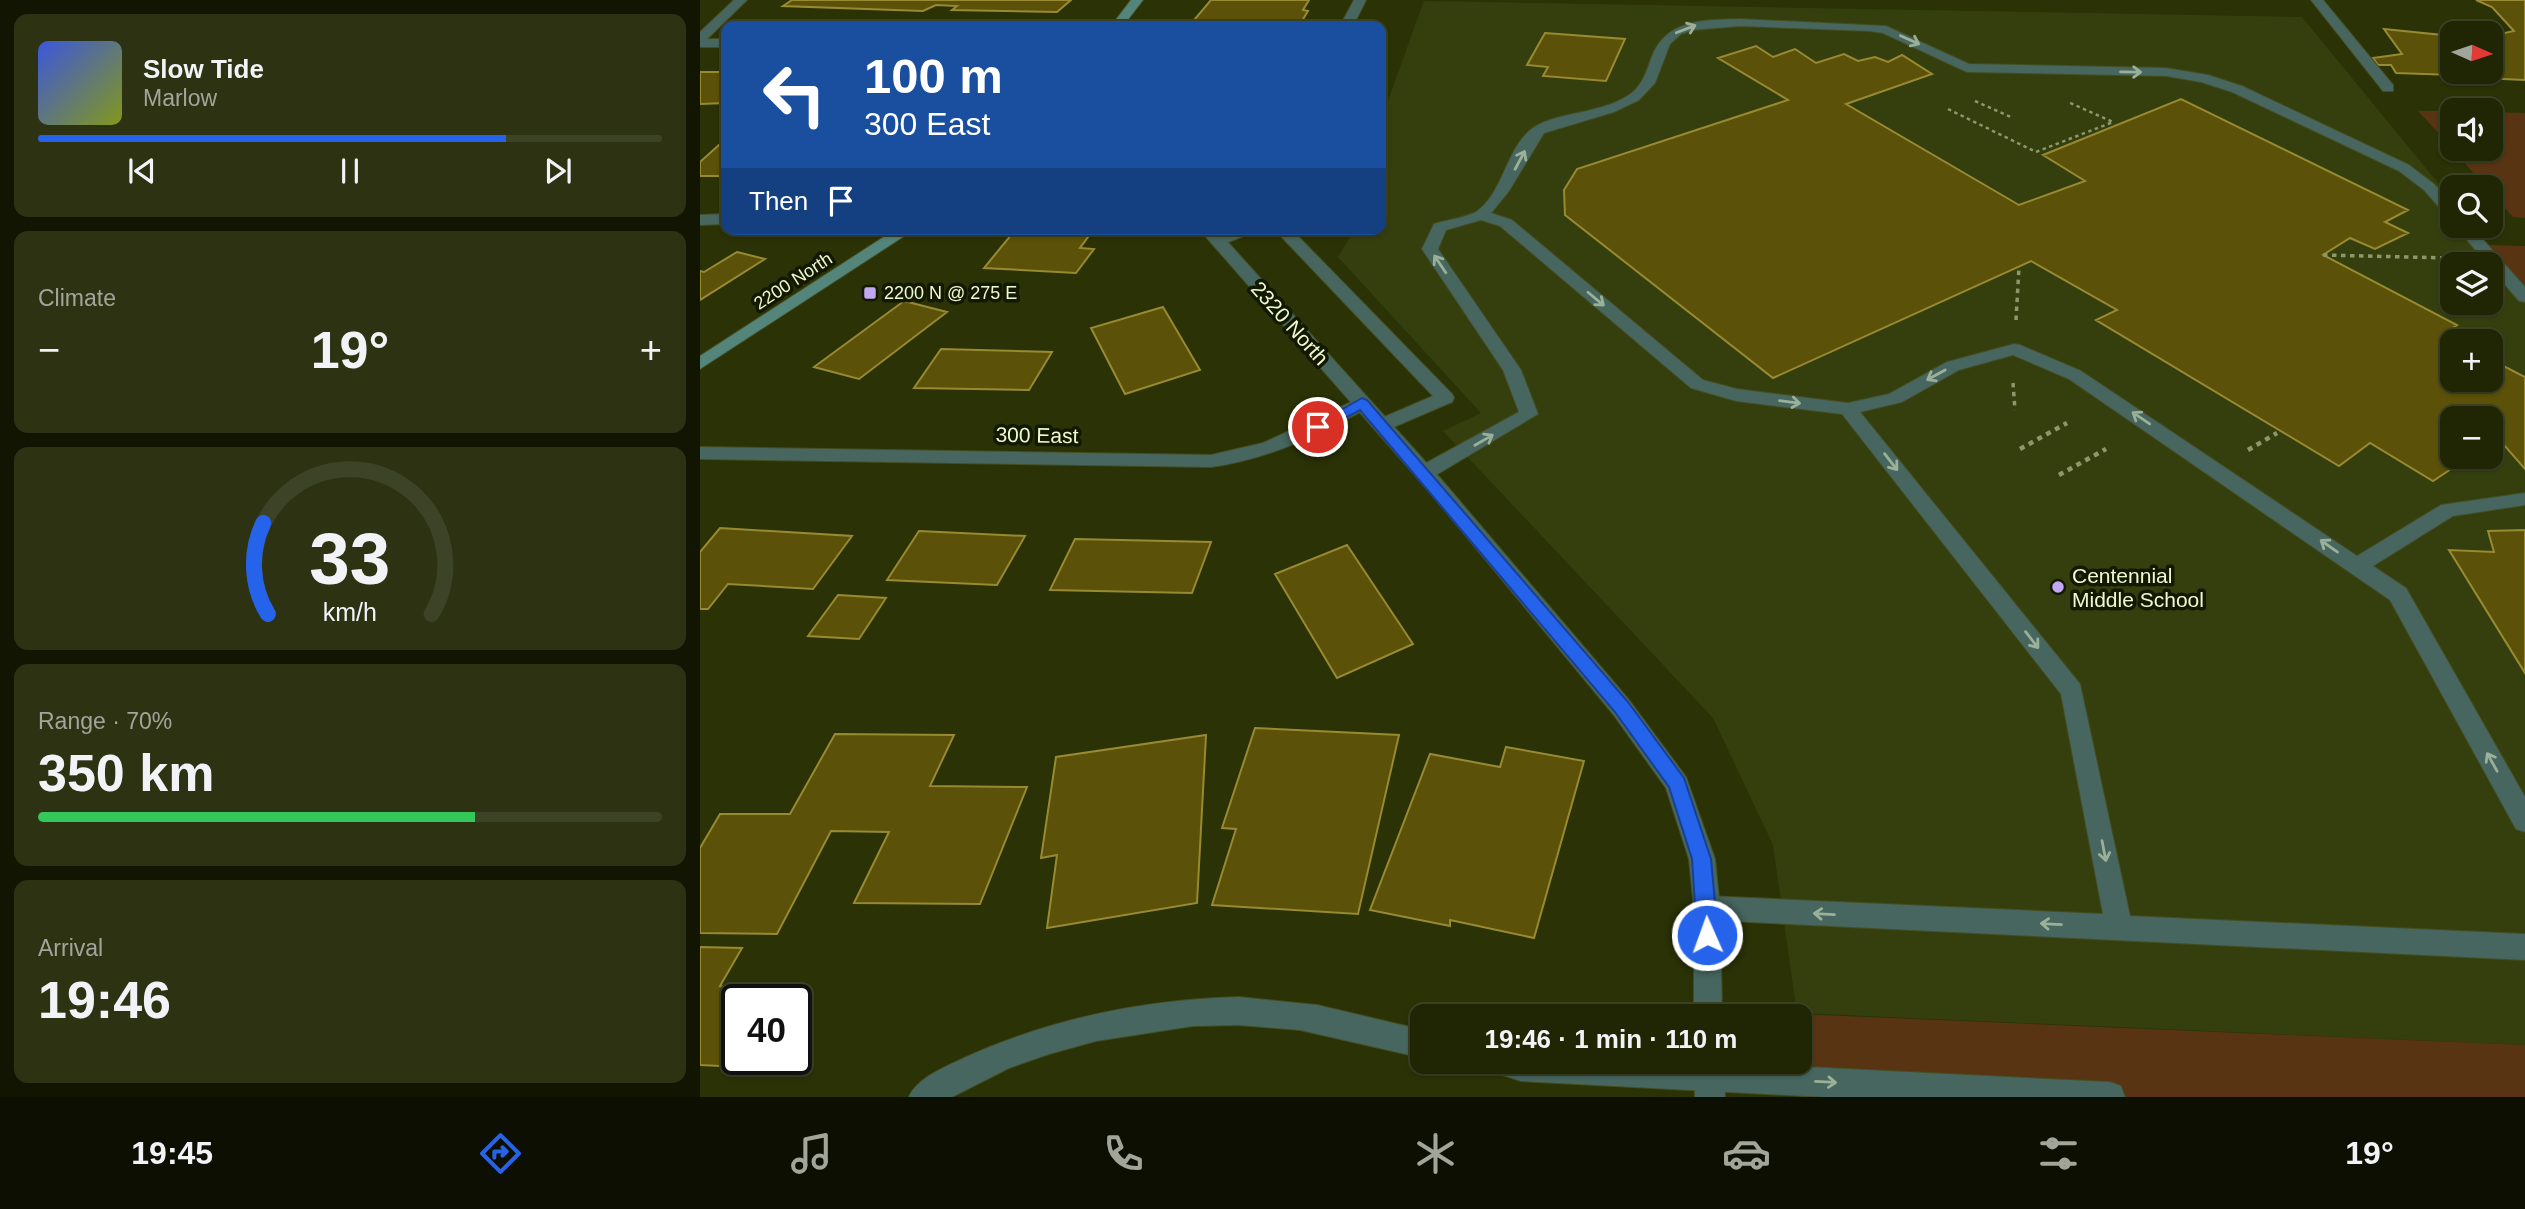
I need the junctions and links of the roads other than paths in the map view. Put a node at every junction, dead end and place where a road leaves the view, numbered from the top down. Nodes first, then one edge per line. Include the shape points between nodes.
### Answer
1 (741, 0) edge
2 (1137, 0) edge
3 (2317, 0) edge
4 (1360, 1) edge
5 (1121, 21) edge
6 (1351, 21) edge
7 (700, 41) edge
8 (721, 43) edge
9 (2388, 88) dead end
10 (2440, 199) edge
11 (1481, 215) junction
12 (721, 219) edge
13 (700, 220) edge
14 (898, 235) edge
15 (1213, 235) edge
16 (1288, 235) edge
17 (2473, 238) edge
18 (2525, 297) edge
19 (700, 364) edge
20 (1362, 403) junction
21 (1848, 409) junction
22 (1382, 425) junction
23 (700, 453) edge
24 (1424, 473) junction
25 (2524, 499) edge
26 (2357, 566) junction
27 (2525, 821) edge
28 (1707, 908) junction
29 (2119, 928) junction
30 (2525, 947) edge
31 (1708, 1004) edge
32 (1410, 1041) edge
33 (1647, 1074) edge
34 (1710, 1078) edge
35 (924, 1097) edge
36 (2110, 1097) edge

1 - 7 street
2 - 5 main road
3 - 9 street
4 - 6 street
7 - 8 street
11 -> 10 street via 1502,191 1539,130 1628,102 1643,92 1652,77 1662,43 1677,32 1708,23 1878,28 1967,68 2166,72 2203,78 2237,89 2404,168
11 -> 21 street via 1506,223 1697,384 1736,396
24 -> 11 street via 1529,414 1512,370 1430,249 1440,227
12 - 13 street
14 - 19 main road, 2200 North
15 - 20 street, 2320 North
16 - 22 street via 1445,398
17 - 18 street
20 - 22 street, 2320 North
20 - 23 street, 300 East via 1277,445 1245,457 1211,461
26 -> 21 street via 2076,374 2014,349 1953,366 1895,398
21 -> 29 street via 2072,691
22 - 24 street, 2320 North
24 - 28 street, 2320 North via 1622,707 1677,784 1702,859
25 - 26 street via 2448,510
27 -> 26 street via 2398,594
29 -> 28 street
28 - 31 street, 2320 North
29 - 30 street
32 - 35 street via 1283,1014 1236,1010 1144,1017 1060,1036 961,1073
33 - 34 street
34 -> 36 street

